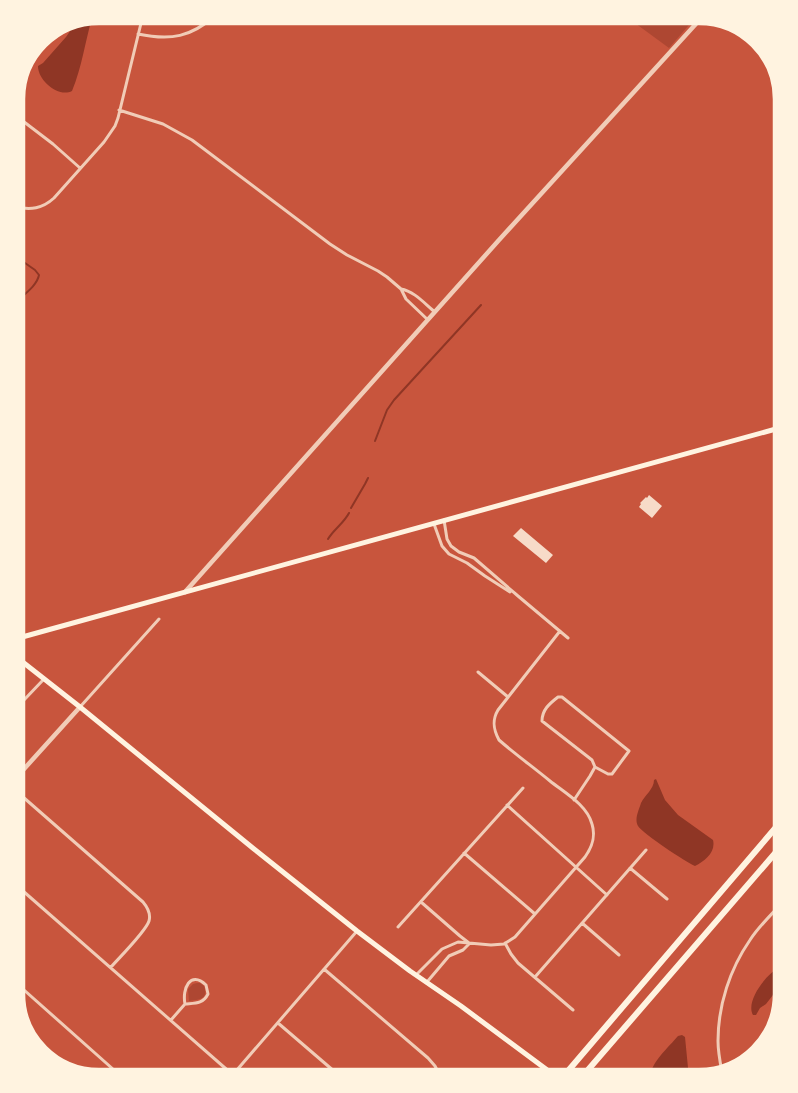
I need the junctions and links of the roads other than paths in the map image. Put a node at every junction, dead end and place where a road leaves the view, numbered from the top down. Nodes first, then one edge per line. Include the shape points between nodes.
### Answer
1 (141, 24) edge
2 (205, 24) edge
3 (696, 24) edge
4 (138, 34) junction
5 (120, 110) junction
6 (24, 123) edge
7 (80, 168) junction
8 (24, 208) edge
9 (400, 289) junction
10 (435, 312) junction
11 (428, 320) junction
12 (774, 429) edge
13 (444, 520) junction
14 (433, 524) junction
15 (471, 557) junction
16 (468, 563) junction
17 (488, 570) junction
18 (485, 576) junction
19 (184, 592) junction
20 (518, 596) junction
21 (159, 619) dead end
22 (560, 631) junction
23 (24, 636) edge
24 (568, 638) dead end
25 (24, 663) edge
26 (478, 672) dead end
27 (45, 679) junction
28 (508, 698) junction
29 (24, 700) edge
30 (80, 707) junction
31 (595, 767) junction
32 (24, 769) edge
33 (523, 788) dead end
34 (24, 798) edge
35 (574, 800) junction
36 (507, 805) junction
37 (774, 829) edge
38 (646, 850) dead end
39 (464, 853) junction
40 (774, 854) edge
41 (576, 866) junction
42 (630, 868) junction
43 (24, 892) edge
44 (607, 895) junction
45 (667, 899) dead end
46 (421, 902) junction
47 (774, 912) edge
48 (535, 914) junction
49 (582, 923) junction
50 (398, 927) dead end
51 (357, 930) junction
52 (505, 943) junction
53 (470, 944) junction
54 (619, 956) dead end
55 (111, 967) junction
56 (324, 969) junction
57 (416, 975) junction
58 (535, 977) junction
59 (427, 982) junction
60 (24, 990) edge
61 (185, 1004) junction
62 (573, 1010) dead end
63 (171, 1020) junction
64 (278, 1023) junction
65 (721, 1066) edge
66 (113, 1069) edge
67 (224, 1069) edge
68 (238, 1069) edge
69 (332, 1069) edge
70 (436, 1069) edge
71 (547, 1069) edge
72 (568, 1069) edge
73 (589, 1069) edge

1 - 4 street
2 - 4 street via 180,36 159,38
3 - 10 street
4 - 5 street
5 - 7 street via 109,136
5 - 9 street via 163,124 192,140 330,244 378,271
6 - 7 street
7 - 8 street via 46,205
9 - 10 street via 407,290
9 - 11 street
10 - 11 street
11 - 19 street
12 - 13 main road
13 - 14 main road
13 - 15 street via 451,546
14 - 16 street via 449,554
14 - 19 main road
15 - 16 street
15 - 17 street
16 - 18 street
17 - 18 street
17 - 20 street
18 - 20 street
19 - 23 main road
20 - 22 street
21 - 30 street
22 - 24 street
22 - 28 street
25 - 27 main road
26 - 28 street
27 - 29 street
27 - 30 main road
28 - 35 street via 494,721 499,740
30 - 32 street
30 - 51 main road
31 - 31 street via 592,760 542,721 546,707 558,697 562,696 630,751 612,774
31 - 35 street
33 - 36 street
34 - 55 street via 147,906 150,916 147,926
35 - 41 street via 589,816 594,832 590,849
36 - 39 street
36 - 41 street
37 - 72 highway
38 - 42 street
39 - 46 street
39 - 48 street
40 - 73 highway
41 - 44 street
41 - 48 street
42 - 44 street
42 - 45 street
43 - 55 street
44 - 49 street
46 - 50 street
46 - 53 street
47 - 65 street via 750,939 723,996 718,1042
48 - 52 street via 515,937
49 - 54 street
49 - 58 street
51 - 56 street
51 - 57 main road
52 - 53 street
52 - 58 street via 518,963
53 - 57 street via 458,942 442,949
53 - 59 street via 449,956
55 - 63 street
56 - 64 street
56 - 70 street via 428,1058
57 - 59 main road
58 - 62 street
59 - 71 main road
60 - 66 street
61 - 61 street via 184,992 190,982 199,980 206,985 206,999
61 - 63 street
63 - 67 street
64 - 68 street
64 - 69 street

